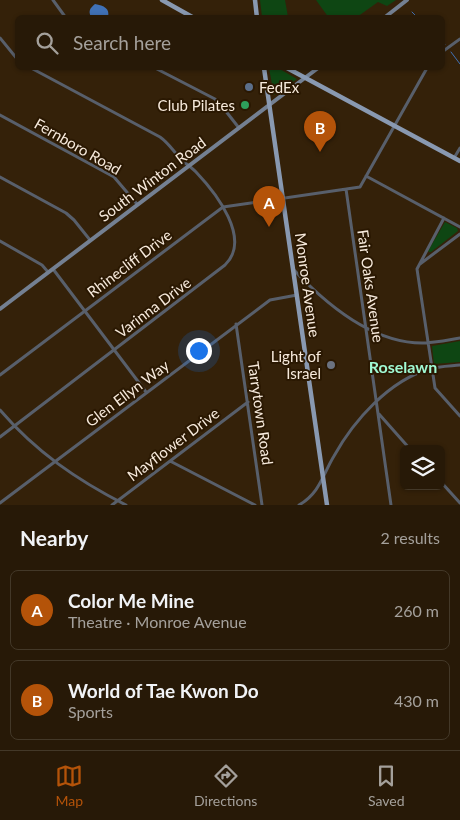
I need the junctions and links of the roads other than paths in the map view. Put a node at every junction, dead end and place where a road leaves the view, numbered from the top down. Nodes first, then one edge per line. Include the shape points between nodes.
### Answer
1 (53, 0) edge
2 (61, 0) edge
3 (162, 0) edge
4 (255, 0) edge
5 (407, 0) edge
6 (57, 4) junction
7 (64, 15) edge
8 (189, 15) edge
9 (257, 15) edge
10 (389, 15) edge
11 (0, 38) edge
12 (460, 39) edge
13 (445, 50) edge
14 (15, 56) edge
15 (36, 70) edge
16 (159, 70) edge
17 (264, 70) edge
18 (291, 70) edge
19 (315, 70) edge
20 (426, 70) edge
21 (306, 77) junction
22 (270, 104) junction
23 (0, 115) edge
24 (394, 126) junction
25 (239, 128) junction
26 (460, 148) edge
27 (454, 158) junction
28 (460, 161) edge
29 (188, 165) junction
30 (366, 176) junction
31 (0, 177) edge
32 (346, 189) junction
33 (283, 199) junction
34 (137, 204) junction
35 (223, 207) junction
36 (444, 218) junction
37 (460, 228) edge
38 (460, 234) edge
39 (90, 240) junction
40 (0, 241) edge
41 (418, 265) junction
42 (52, 268) junction
43 (294, 270) junction
44 (48, 272) junction
45 (296, 295) junction
46 (0, 309) edge
47 (85, 311) junction
48 (236, 324) junction
49 (366, 327) junction
50 (460, 338) edge
51 (428, 343) junction
52 (115, 350) junction
53 (460, 364) edge
54 (431, 368) junction
55 (0, 375) edge
56 (146, 392) junction
57 (248, 402) junction
58 (377, 402) junction
59 (0, 410) edge
60 (378, 414) junction
61 (460, 416) edge
62 (14, 426) junction
63 (0, 437) edge
64 (406, 445) edge
65 (170, 461) junction
66 (54, 462) junction
67 (323, 480) junction
68 (445, 486) edge
69 (117, 501) junction
70 (0, 503) edge
71 (460, 503) edge
72 (112, 505) edge
73 (126, 505) edge
74 (255, 505) edge
75 (262, 505) edge
76 (299, 505) edge
77 (327, 505) edge
78 (391, 505) edge

1 - 6 street
2 - 6 street
3 - 8 main road
4 - 9 main road
5 - 10 main road
6 - 7 street
11 - 14 street
12 - 13 street
15 - 29 street, Varinna Drive via 160,137
16 - 25 street via 215,99
17 - 22 main road, Monroe Avenue
18 - 21 main road
19 - 21 main road, South Winton Road
20 - 24 street
21 - 22 main road, South Winton Road
21 - 24 main road
22 - 25 main road, South Winton Road
22 - 33 main road, Monroe Avenue
23 - 34 street, Fernboro Road via 114,177
24 - 27 main road
24 - 30 street
25 - 29 main road, South Winton Road
26 - 27 street
27 - 28 main road
29 - 34 main road, South Winton Road
29 - 35 street, Varinna Drive
30 - 32 street via 360,187
30 - 36 street
31 - 39 street via 66,213
32 - 33 street, Rhinecliff Drive
32 - 49 street, Fair Oaks Avenue
33 - 35 street, Rhinecliff Drive
33 - 43 main road, Monroe Avenue
34 - 39 main road, South Winton Road
35 - 47 street, Rhinecliff Drive
35 - 52 street, Varinna Drive via 235,236 234,251 229,261
36 - 37 street
36 - 41 street
38 - 41 street
39 - 42 main road, South Winton Road
40 - 44 street via 42,265
41 - 51 street
42 - 44 main road, South Winton Road
42 - 47 street
43 - 45 main road, Monroe Avenue
43 - 49 street via 329,304
44 - 46 main road, South Winton Road
45 - 48 street, Glen Ellyn Way via 270,300
45 - 67 main road, Monroe Avenue
47 - 52 street
47 - 55 street, Rhinecliff Drive
48 - 56 street, Glen Ellyn Way
48 - 57 street, Tarrytown Road
49 - 51 street via 396,338
49 - 58 street, Fair Oaks Avenue
50 - 51 street
51 - 54 street
52 - 56 street
52 - 62 street, Varinna Drive
53 - 54 street
54 - 58 street via 410,377
54 - 61 street via 436,389
56 - 66 street, Glen Ellyn Way
57 - 65 street, Mayflower Drive
57 - 75 street, Tarrytown Road
58 - 60 street, Fair Oaks Avenue
58 - 67 street via 343,441
59 - 62 street
60 - 64 street
60 - 78 street, Fair Oaks Avenue
62 - 63 street, Varinna Drive
62 - 66 street
65 - 69 street, Mayflower Drive
65 - 74 street
66 - 69 street
66 - 70 street, Glen Ellyn Way
67 - 76 street
67 - 77 main road, Monroe Avenue
68 - 71 street
69 - 72 street, Mayflower Drive
69 - 73 street

